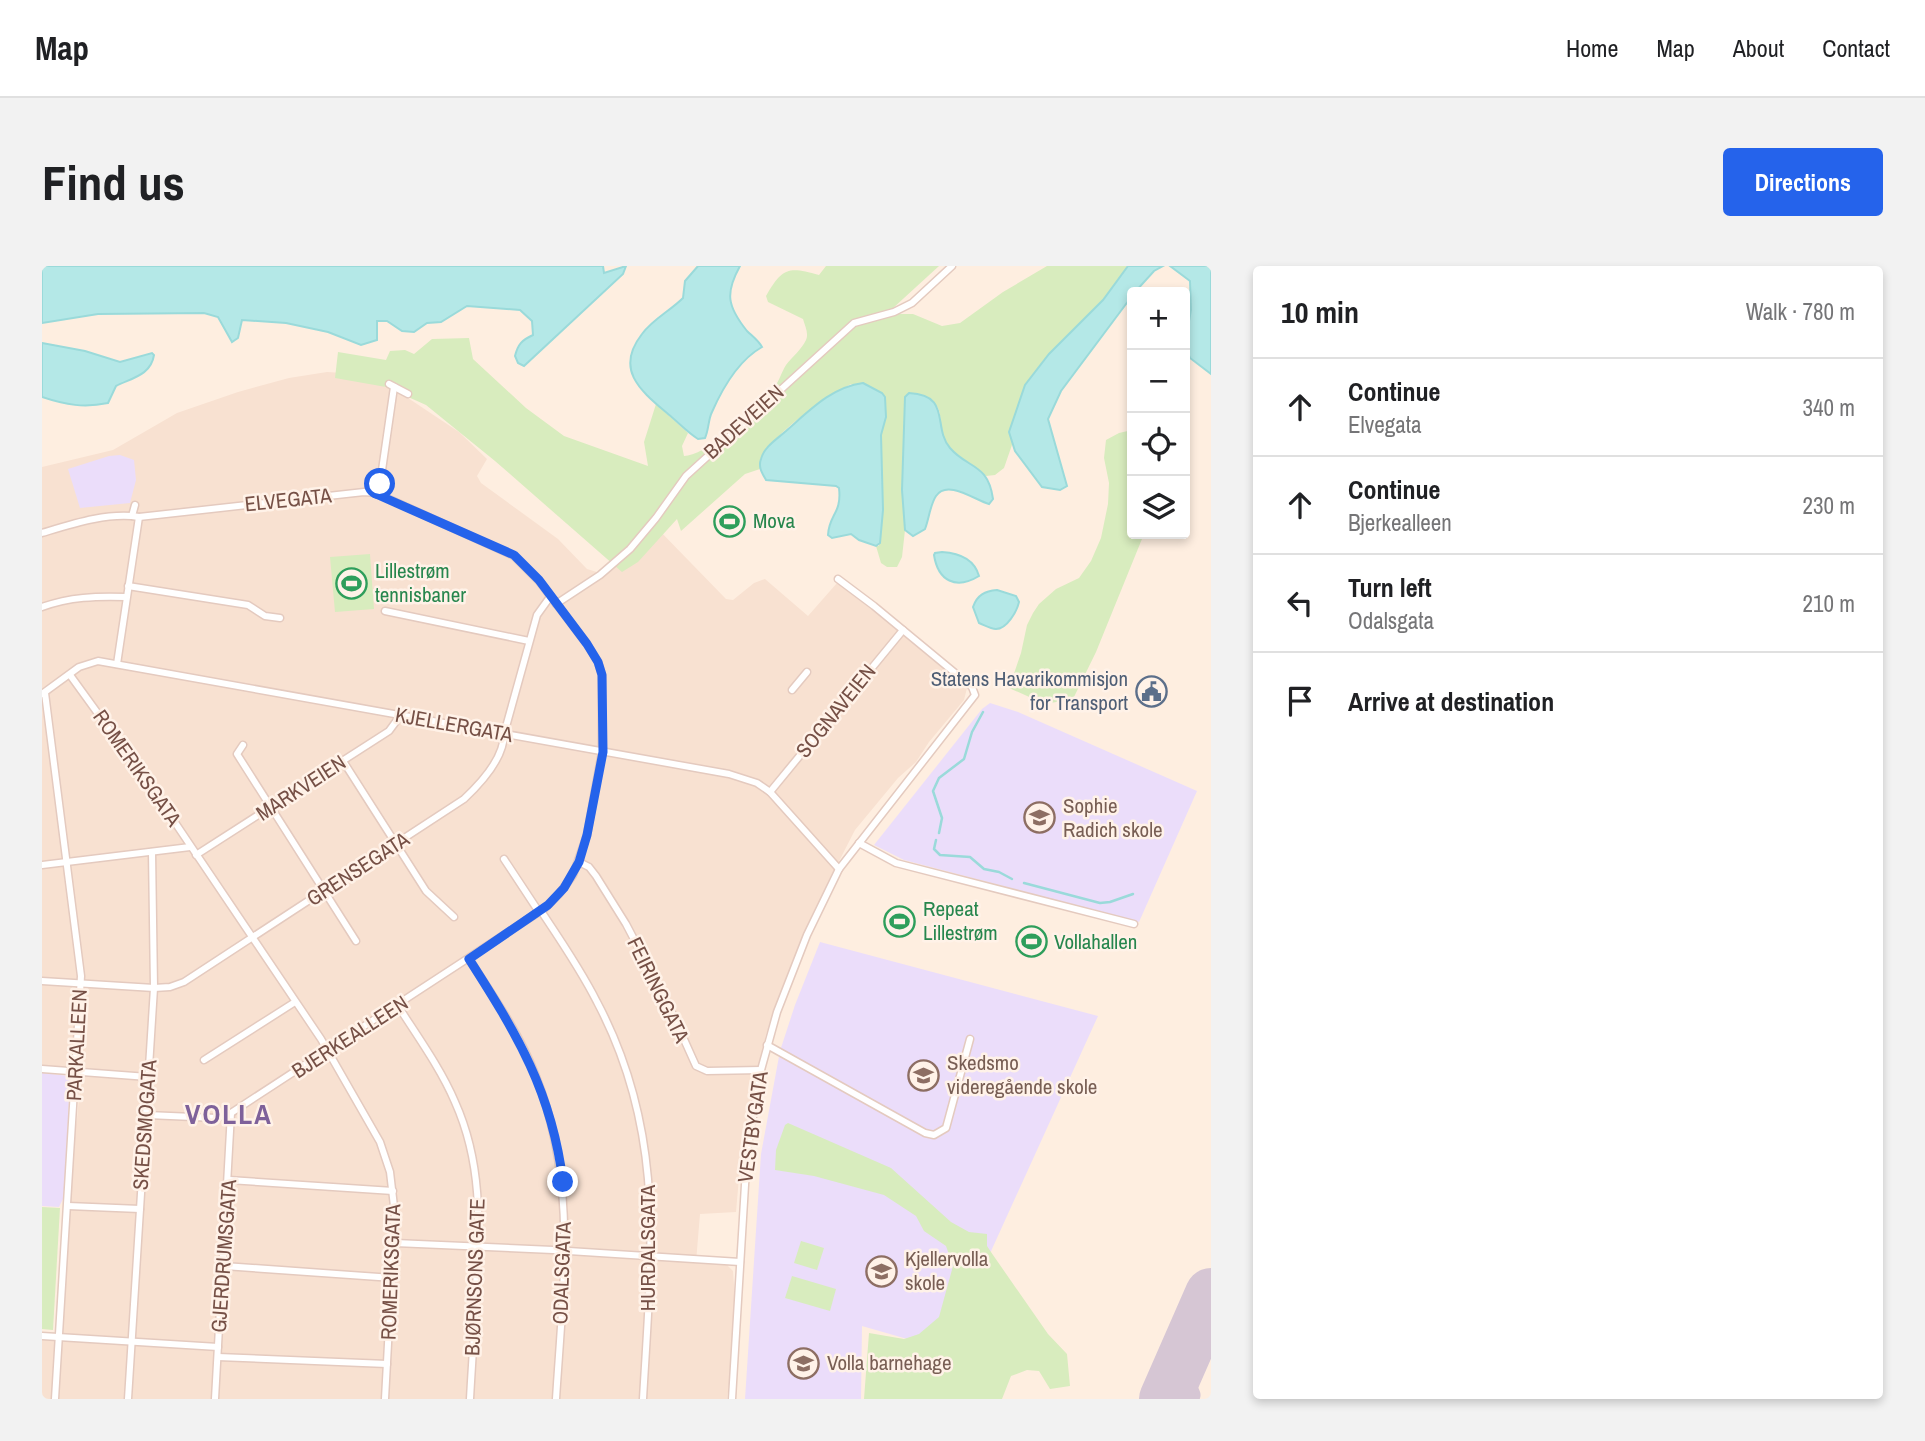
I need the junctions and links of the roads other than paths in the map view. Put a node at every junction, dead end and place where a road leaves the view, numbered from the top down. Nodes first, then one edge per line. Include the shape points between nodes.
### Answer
1 (952, 266) edge
2 (408, 394) dead end
3 (376, 494) junction
4 (135, 505) dead end
5 (136, 516) junction
6 (42, 533) edge
7 (838, 579) dead end
8 (128, 586) junction
9 (126, 597) junction
10 (550, 597) junction
11 (556, 604) junction
12 (42, 607) edge
13 (385, 611) dead end
14 (280, 618) dead end
15 (902, 630) junction
16 (529, 641) junction
17 (117, 664) junction
18 (807, 671) dead end
19 (70, 675) junction
20 (792, 690) dead end
21 (43, 694) edge
22 (400, 716) junction
23 (504, 734) junction
24 (243, 746) dead end
25 (603, 752) junction
26 (343, 761) junction
27 (770, 792) junction
28 (271, 808) junction
29 (859, 843) junction
30 (396, 845) junction
31 (190, 847) junction
32 (152, 852) junction
33 (196, 855) junction
34 (504, 859) dead end
35 (66, 862) junction
36 (579, 862) junction
37 (42, 865) edge
38 (839, 869) junction
39 (323, 891) junction
40 (540, 912) junction
41 (454, 917) dead end
42 (1134, 923) dead end
43 (251, 939) junction
44 (356, 941) dead end
45 (469, 959) junction
46 (42, 982) edge
47 (81, 984) junction
48 (154, 988) junction
49 (295, 1002) junction
50 (398, 1006) junction
51 (970, 1039) dead end
52 (767, 1045) junction
53 (328, 1051) junction
54 (204, 1060) dead end
55 (42, 1069) edge
56 (761, 1070) junction
57 (75, 1072) junction
58 (148, 1077) junction
59 (231, 1113) junction
60 (147, 1115) junction
61 (229, 1180) junction
62 (393, 1191) junction
63 (68, 1206) junction
64 (140, 1209) junction
65 (395, 1242) junction
66 (479, 1246) junction
67 (564, 1251) junction
68 (651, 1256) junction
69 (740, 1262) junction
70 (223, 1266) junction
71 (393, 1278) junction
72 (42, 1336) edge
73 (59, 1336) junction
74 (132, 1341) junction
75 (218, 1347) junction
76 (218, 1357) junction
77 (387, 1364) junction
78 (55, 1399) edge
79 (128, 1399) edge
80 (215, 1399) edge
81 (385, 1399) edge
82 (470, 1399) edge
83 (556, 1399) edge
84 (643, 1399) edge
85 (732, 1399) edge

1 - 11 street, BADEVEIEN via 912,303 854,323 686,475 630,549
2 - 3 street via 392,386
3 - 5 street, ELVEGATA
3 - 10 street, ELVEGATA via 514,555
4 - 5 street
5 - 6 street, ELVEGATA via 72,524
5 - 8 street
7 - 15 street
8 - 9 street
8 - 14 street via 248,605 265,616
9 - 12 street via 81,597
9 - 17 street
10 - 11 street, ELVEGATA
10 - 16 street, GRENSEGATA via 537,615
11 - 25 street, ELVEGATA via 598,662
13 - 16 street
15 - 27 street, SOGNAVEIEN
15 - 29 street, VESTBYGATA via 972,687 975,695
16 - 23 street, GRENSEGATA
17 - 19 street, KJELLERGATA via 98,660
17 - 22 street, KJELLERGATA
18 - 20 street
19 - 21 street, KJELLERGATA
19 - 31 street, ROMERIKSGATA
21 - 35 street, PARKALLEEN
22 - 23 street, KJELLERGATA
22 - 26 street, MARKVEIEN via 389,731
23 - 25 street, KJELLERGATA
23 - 30 street, GRENSEGATA via 504,745 476,789
24 - 28 street via 237,754
25 - 27 street, KJELLERGATA via 729,774
25 - 36 street, BJERKEALLEEN
26 - 28 street, MARKVEIEN
26 - 30 street
27 - 38 street, KJELLERGATA
28 - 33 street, MARKVEIEN
28 - 39 street
29 - 38 street, VESTBYGATA
29 - 42 street via 896,863
30 - 39 street, GRENSEGATA
30 - 41 street via 426,891
31 - 32 street
31 - 33 street, ROMERIKSGATA
32 - 35 street
32 - 48 street, SKEDSMOGATA
33 - 43 street, ROMERIKSGATA
34 - 40 street
35 - 37 street
35 - 47 street, PARKALLEEN
36 - 40 street, BJERKEALLEEN via 564,888
36 - 56 street, FEIRINGGATA via 596,876 626,924 696,1066 707,1071
38 - 52 street, VESTBYGATA via 791,974
39 - 43 street, GRENSEGATA
39 - 44 street
40 - 45 street, BJERKEALLEEN
40 - 68 street, HURDALSGATA via 598,1003 629,1079 648,1171
43 - 48 street, GRENSEGATA via 184,982
43 - 49 street, ROMERIKSGATA
45 - 50 street, BJERKEALLEEN
45 - 67 street, ODALSGATA via 516,1034 546,1104 563,1182
46 - 47 street, GRENSEGATA
47 - 48 street, GRENSEGATA
47 - 57 street, PARKALLEEN
48 - 58 street, SKEDSMOGATA
49 - 53 street, ROMERIKSGATA
49 - 54 street
50 - 53 street, BJERKEALLEEN
50 - 66 street, BJØRNSONS GATE via 448,1087 466,1130 479,1194
51 - 52 street via 948,1123 943,1132 934,1135
52 - 56 street, VESTBYGATA
53 - 59 street, BJERKEALLEEN
53 - 62 street, ROMERIKSGATA via 377,1135
55 - 57 street
56 - 69 street, VESTBYGATA via 747,1152
57 - 58 street
57 - 63 street, PARKALLEEN
58 - 60 street, SKEDSMOGATA
59 - 60 street, BJERKEALLEEN via 217,1118
59 - 61 street, GJERDRUMSGATA
60 - 64 street, SKEDSMOGATA
61 - 62 street
61 - 70 street, GJERDRUMSGATA
62 - 65 street, ROMERIKSGATA
63 - 64 street
63 - 73 street, PARKALLEEN
64 - 74 street, SKEDSMOGATA
65 - 66 street
65 - 71 street, ROMERIKSGATA
66 - 67 street
66 - 82 street, BJØRNSONS GATE
67 - 68 street
67 - 83 street, ODALSGATA
68 - 69 street
68 - 84 street, HURDALSGATA
69 - 85 street, VESTBYGATA
70 - 71 street
70 - 75 street, GJERDRUMSGATA
71 - 77 street, ROMERIKSGATA
72 - 73 street
73 - 74 street
73 - 78 street, PARKALLEEN
74 - 75 street
74 - 79 street, SKEDSMOGATA
75 - 76 street, GJERDRUMSGATA
76 - 77 street
76 - 80 street, GJERDRUMSGATA
77 - 81 street, ROMERIKSGATA

